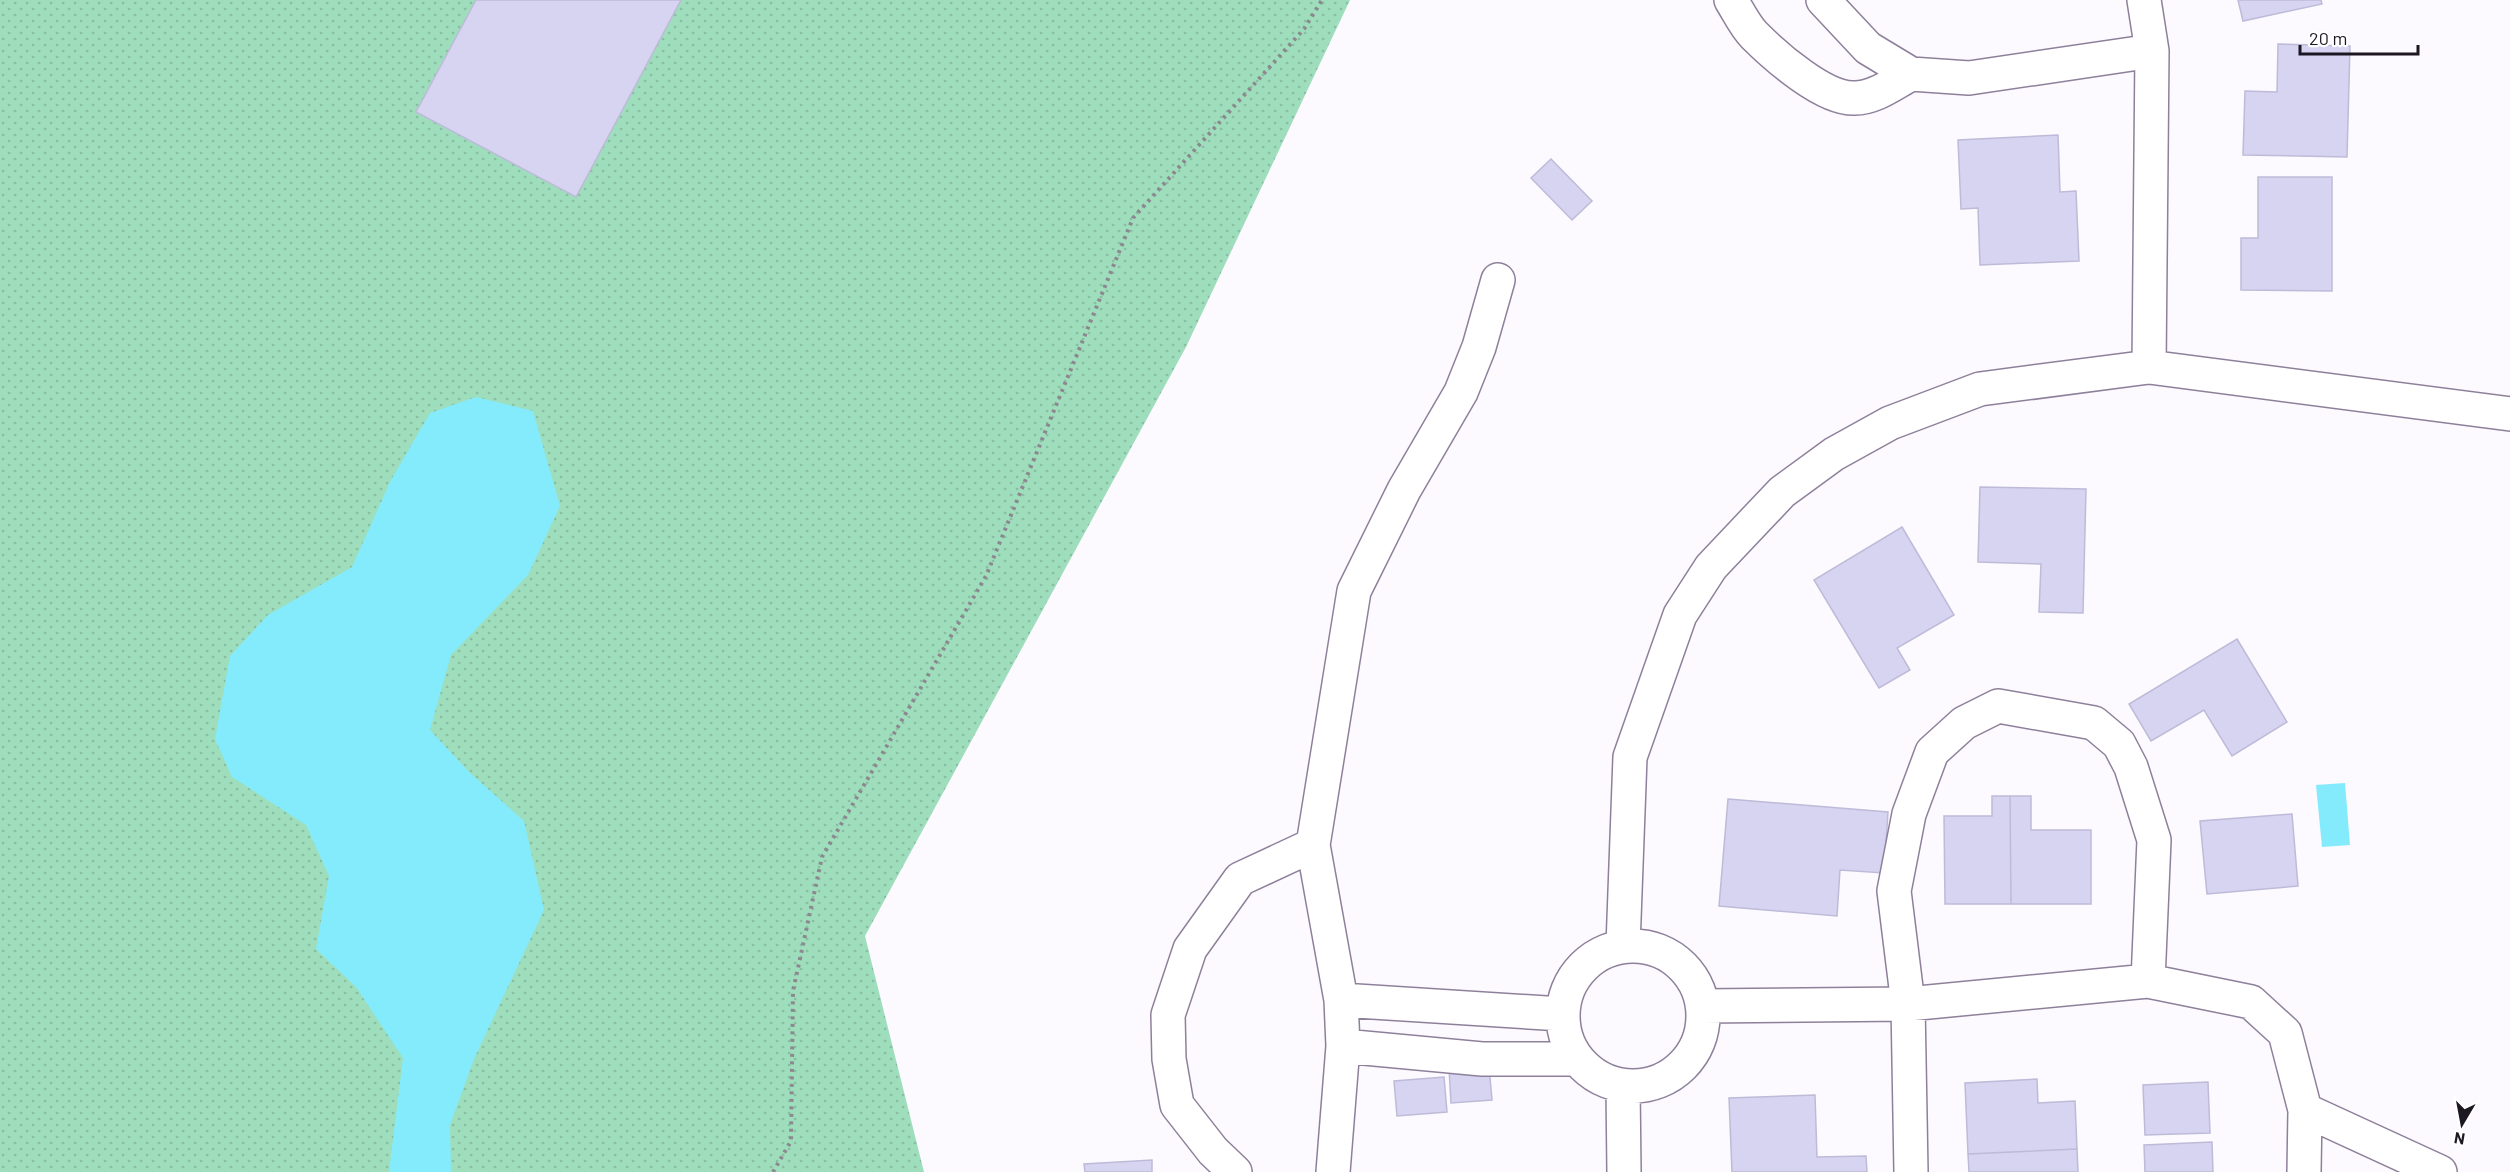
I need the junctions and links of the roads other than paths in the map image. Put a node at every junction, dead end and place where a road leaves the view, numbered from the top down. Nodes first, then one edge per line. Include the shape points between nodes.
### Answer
1 (1731, 0) edge
2 (1823, 0) edge
3 (2144, 0) edge
4 (2152, 51) junction
5 (1911, 74) junction
6 (1498, 280) dead end
7 (2149, 367) junction
8 (2510, 414) edge
9 (1313, 845) junction
10 (1623, 946) junction
11 (2148, 981) junction
12 (1341, 1000) junction
13 (1908, 1004) junction
14 (1703, 1006) junction
15 (1562, 1014) junction
16 (1343, 1046) junction
17 (1577, 1059) junction
18 (1623, 1086) junction
19 (2305, 1110) junction
20 (1235, 1172) edge
21 (1333, 1172) edge
22 (1624, 1172) edge
23 (1911, 1172) edge
24 (2304, 1172) edge
25 (2440, 1172) edge

1 - 5 street via 1753,34 1821,90 1839,97 1870,96
2 - 5 street via 1868,48
3 - 4 street
4 - 5 street via 1969,78
4 - 7 street
6 - 9 street via 1461,392 1404,490 1354,591
7 - 8 street
7 - 10 street via 1980,389 1890,423 1834,454 1782,492 1711,567 1680,615 1630,757
9 - 12 street
9 - 20 street via 1240,879 1190,949 1168,1015 1169,1059 1177,1105
10 - 14 street via 1641,945 1675,959 1689,972
10 - 15 street via 1606,950 1575,975
11 - 13 street
11 - 13 street via 2154,840 2131,767 2119,744 2094,723 1998,706 1964,723 1932,752 1909,814 1894,891
11 - 19 street via 2252,1002 2284,1033
12 - 15 street
12 - 16 street
13 - 14 street
13 - 23 street
14 - 18 street via 1701,1035 1688,1060 1666,1078 1645,1085
15 - 17 street via 1566,1037
16 - 17 street via 1482,1059
16 - 21 street
17 - 18 street via 1598,1077
18 - 22 street
19 - 24 street
19 - 25 street

